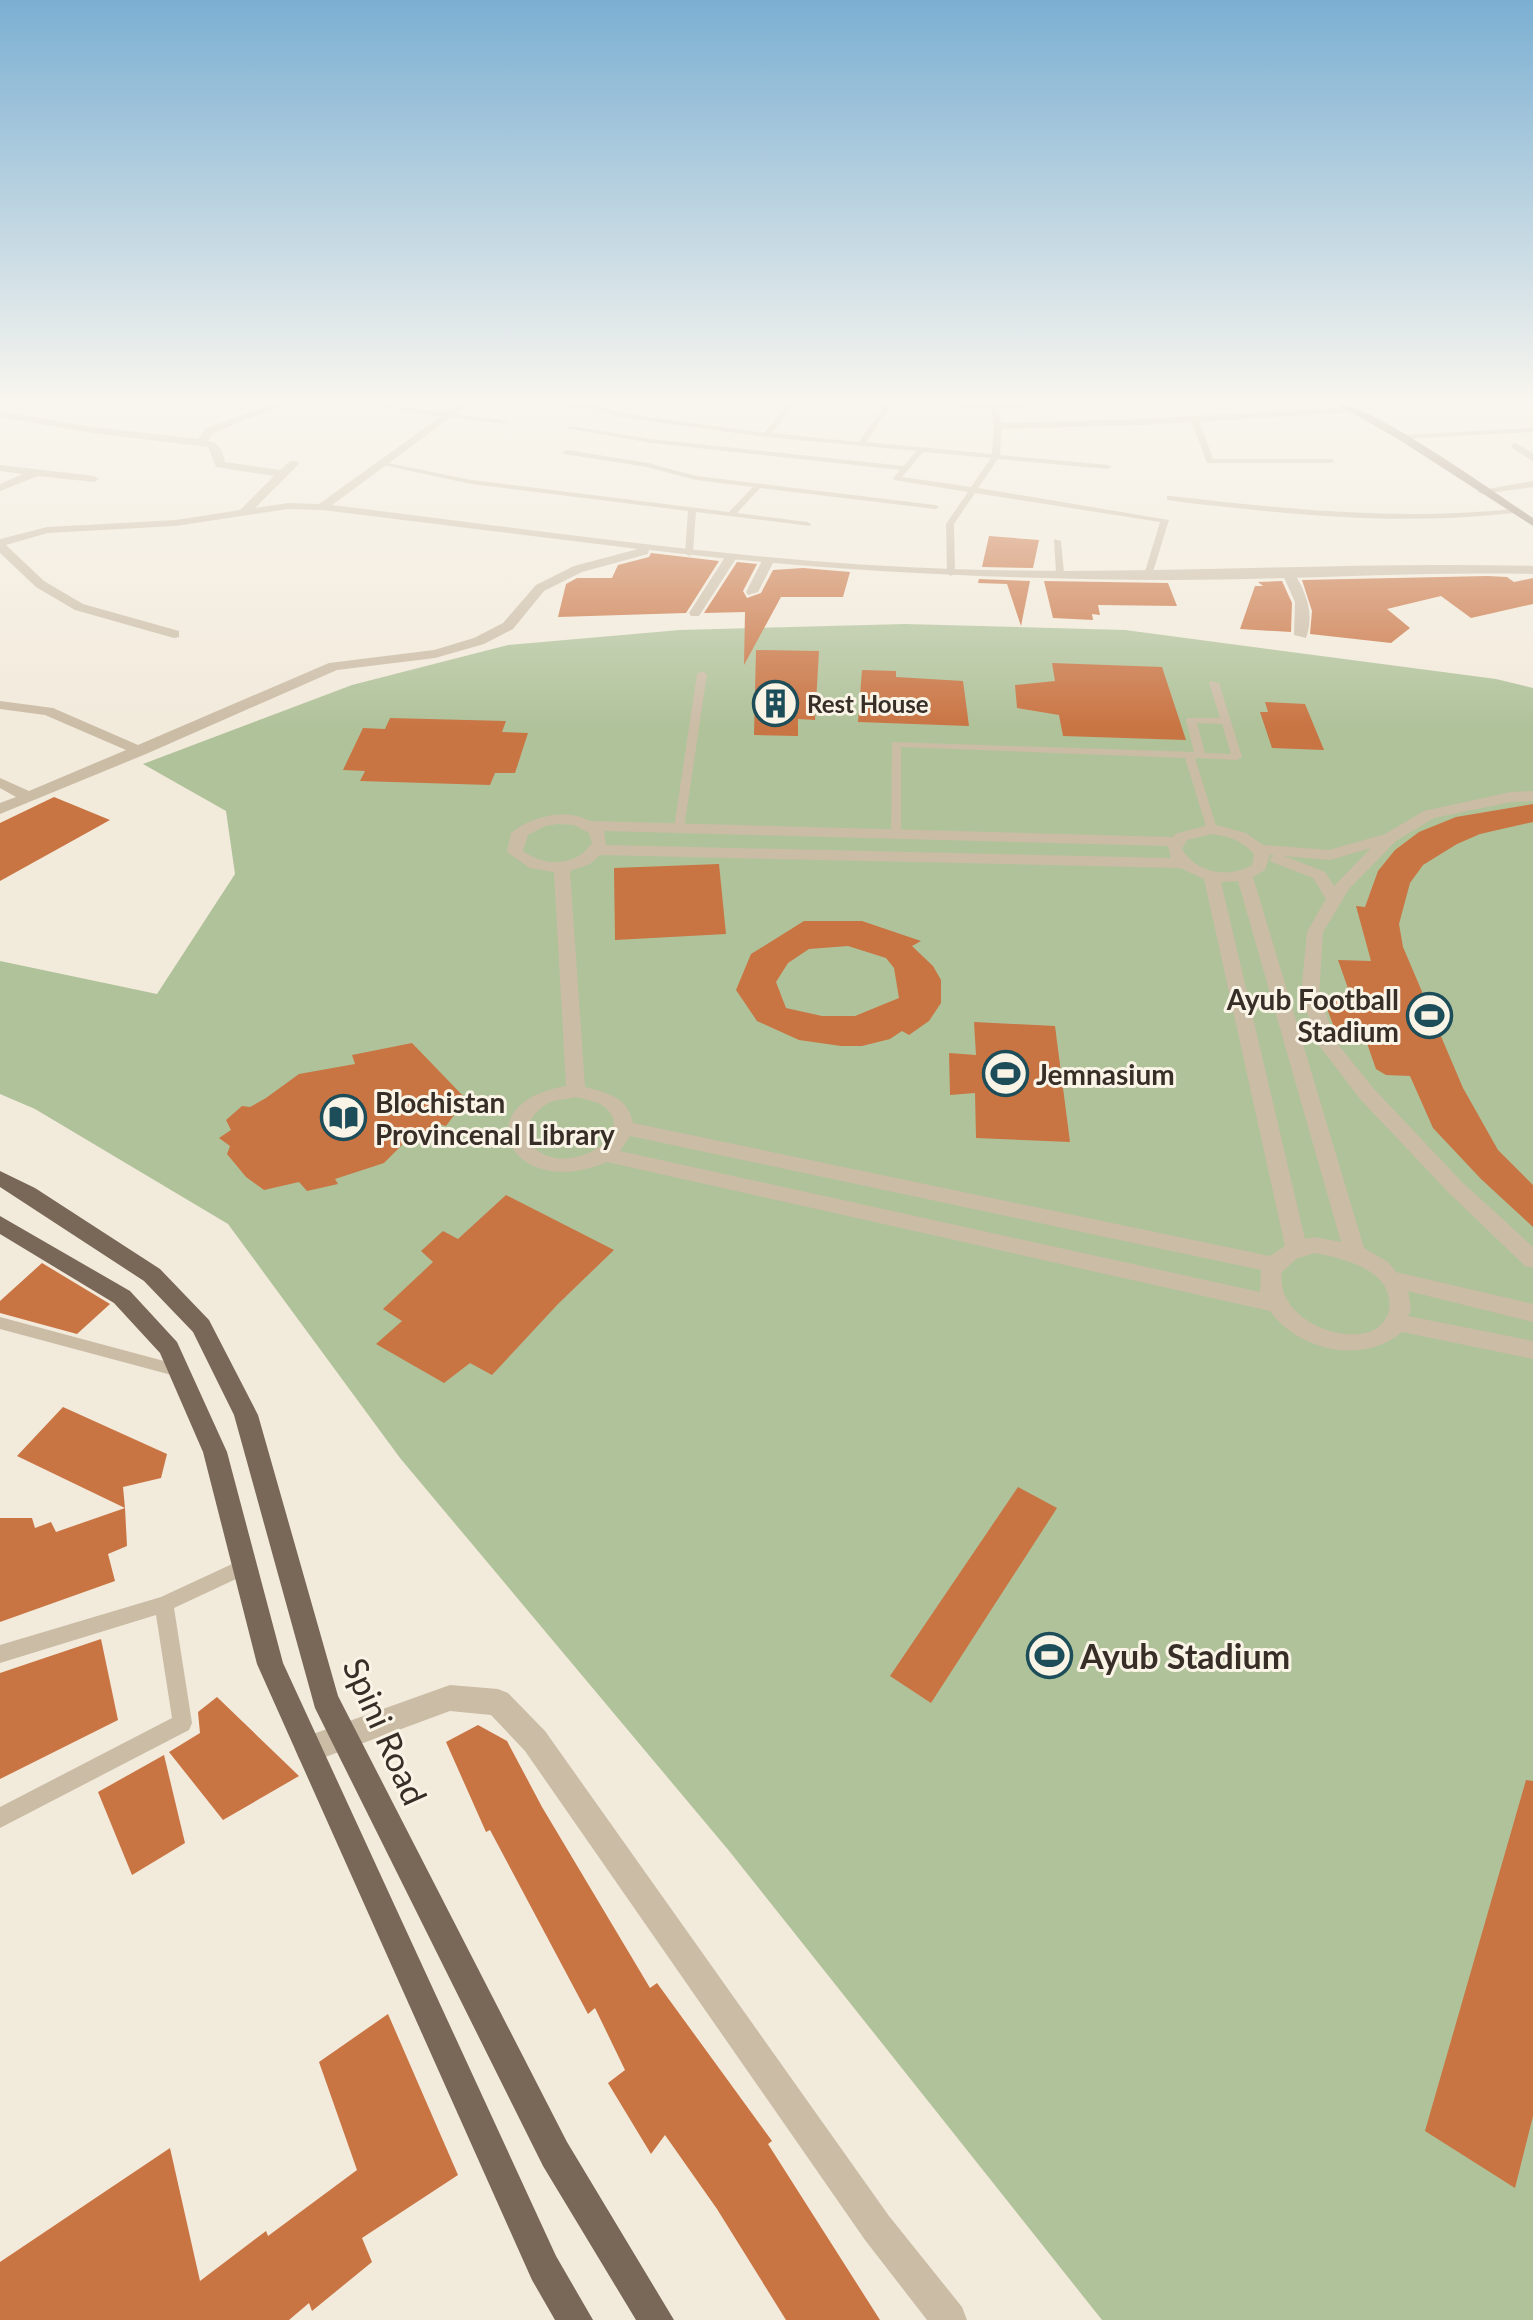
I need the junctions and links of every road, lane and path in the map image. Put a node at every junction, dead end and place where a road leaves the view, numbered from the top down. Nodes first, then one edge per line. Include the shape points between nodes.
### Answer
1 (238, 512) edge
2 (369, 512) edge
3 (692, 512) edge
4 (710, 512) edge
5 (734, 512) edge
6 (958, 512) edge
7 (1117, 512) edge
8 (1297, 512) edge
9 (1505, 512) edge
10 (1516, 512) edge
11 (731, 515) junction
12 (1533, 523) edge
13 (807, 524) dead end
14 (1057, 541) dead end
15 (0, 544) edge
16 (652, 549) junction
17 (689, 553) junction
18 (731, 557) junction
19 (768, 561) junction
20 (1533, 570) edge
21 (951, 573) junction
22 (1060, 573) junction
23 (1288, 573) junction
24 (1148, 575) junction
25 (752, 592) dead end
26 (695, 613) dead end
27 (174, 634) dead end
28 (1301, 635) dead end
29 (702, 674) dead end
30 (1214, 683) dead end
31 (0, 705) edge
32 (1226, 721) junction
33 (141, 751) junction
34 (1194, 755) junction
35 (0, 782) edge
36 (1533, 796) edge
37 (28, 797) junction
38 (0, 809) edge
39 (589, 826) junction
40 (679, 828) junction
41 (1212, 829) junction
42 (896, 835) junction
43 (1390, 838) junction
44 (1176, 842) junction
45 (597, 850) junction
46 (1261, 852) junction
47 (1183, 863) junction
48 (562, 867) junction
49 (1211, 875) junction
50 (1244, 875) junction
51 (1334, 899) junction
52 (576, 1091) junction
53 (625, 1128) junction
54 (606, 1155) junction
55 (0, 1178) edge
56 (0, 1224) edge
57 (1296, 1248) junction
58 (1354, 1252) junction
59 (1533, 1260) edge
60 (1274, 1265) junction
61 (1392, 1279) junction
62 (1277, 1304) junction
63 (1533, 1313) edge
64 (0, 1323) edge
65 (1398, 1323) junction
66 (1533, 1350) edge
67 (179, 1371) junction
68 (245, 1566) junction
69 (164, 1604) junction
70 (0, 1654) edge
71 (343, 1736) junction
72 (309, 1749) junction
73 (0, 1818) edge
74 (575, 2320) edge
75 (656, 2320) edge
76 (949, 2320) edge

1 - 15 street via 176,523 47,530
2 - 16 street
3 - 17 lane
4 - 11 lane
5 - 11 lane
6 - 21 lane via 950,524
7 - 24 lane via 1165,520
8 - 9 lane via 1408,518
10 - 12 main road
11 - 13 lane
14 - 22 lane
15 - 27 street via 40,584 79,607
16 - 17 street
16 - 33 street via 578,569 540,588 508,626 479,641 435,654 334,666
17 - 18 street
18 - 19 street
18 - 26 street
19 - 21 street
19 - 25 street
20 - 23 street
21 - 22 street
22 - 24 street
23 - 24 street
23 - 28 street via 1299,588
29 - 40 lane
30 - 32 lane
31 - 33 street via 48,711
32 - 34 lane via 1191,720
32 - 34 lane via 1237,757
33 - 37 street
34 - 41 lane
34 - 42 lane via 896,744
35 - 37 street
36 - 43 street via 1429,814
37 - 38 street
39 - 40 street
39 - 45 street via 600,837
39 - 48 street via 550,820 517,836 515,852 522,859
40 - 42 street
41 - 44 street via 1189,832
41 - 46 street via 1240,835
42 - 44 street
43 - 46 street via 1330,855
43 - 51 street
44 - 47 street via 1174,849
45 - 47 street
45 - 48 street
46 - 50 street via 1259,867
46 - 51 street via 1319,875
47 - 49 street
48 - 52 street
49 - 50 street
49 - 57 street
50 - 58 street
51 - 59 street via 1315,932 1310,995 1327,1044 1444,1175
52 - 53 street via 617,1106
52 - 54 street via 529,1107 516,1130 518,1142 525,1153 554,1165 581,1164
53 - 54 street
53 - 60 street
54 - 62 street
55 - 71 main road, Spini Road via 152,1275 201,1326 246,1415 325,1699
56 - 67 main road via 122,1297 169,1348
57 - 58 street via 1314,1245
57 - 60 street
58 - 61 street
60 - 62 street via 1271,1291
61 - 63 street
61 - 65 street via 1400,1294
62 - 65 street via 1290,1319 1329,1340 1371,1341
64 - 67 lane
65 - 66 street
67 - 68 main road via 215,1452
68 - 69 lane
68 - 72 main road via 270,1664
69 - 70 lane
69 - 73 lane via 182,1723
71 - 72 street
71 - 75 main road, Spini Road via 555,2154
71 - 76 street via 450,1698 498,1702 535,1741 877,2228
72 - 74 main road via 544,2268

